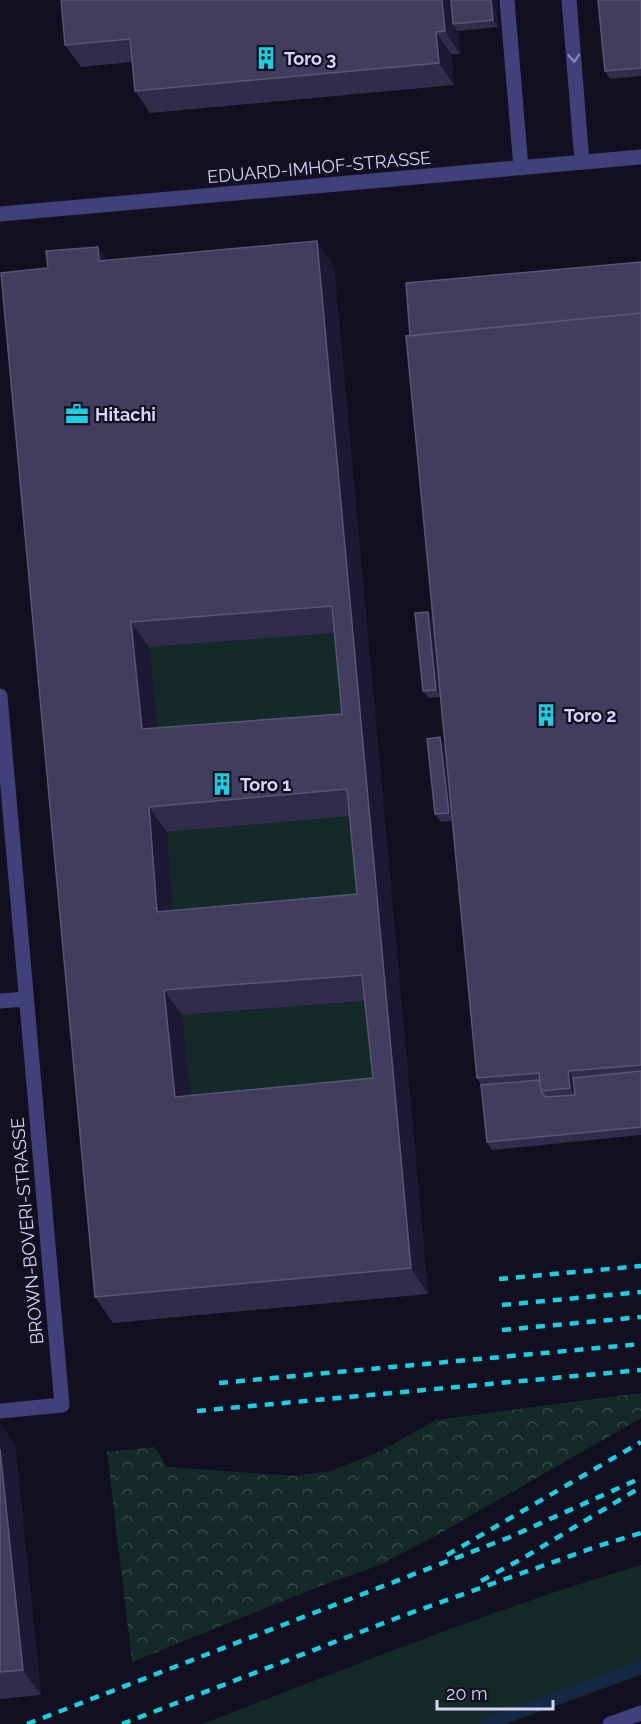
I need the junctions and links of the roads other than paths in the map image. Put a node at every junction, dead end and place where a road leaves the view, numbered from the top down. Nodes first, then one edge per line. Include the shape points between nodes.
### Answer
1 (507, 0) edge
2 (569, 0) edge
3 (641, 157) edge
4 (582, 162) junction
5 (521, 168) junction
6 (0, 214) edge
7 (0, 696) edge
8 (26, 999) junction
9 (0, 1001) edge
10 (0, 1411) edge
11 (640, 1717) edge
12 (610, 1724) edge

1 - 5 street
2 -> 4 street
3 - 4 street, EDUARD-IMHOF-STRASSE
4 - 5 street, EDUARD-IMHOF-STRASSE
5 - 6 street, EDUARD-IMHOF-STRASSE
7 - 8 street, BROWN-BOVERI-STRASSE
8 - 9 street
8 - 10 street, BROWN-BOVERI-STRASSE via 62,1405
11 - 12 street

